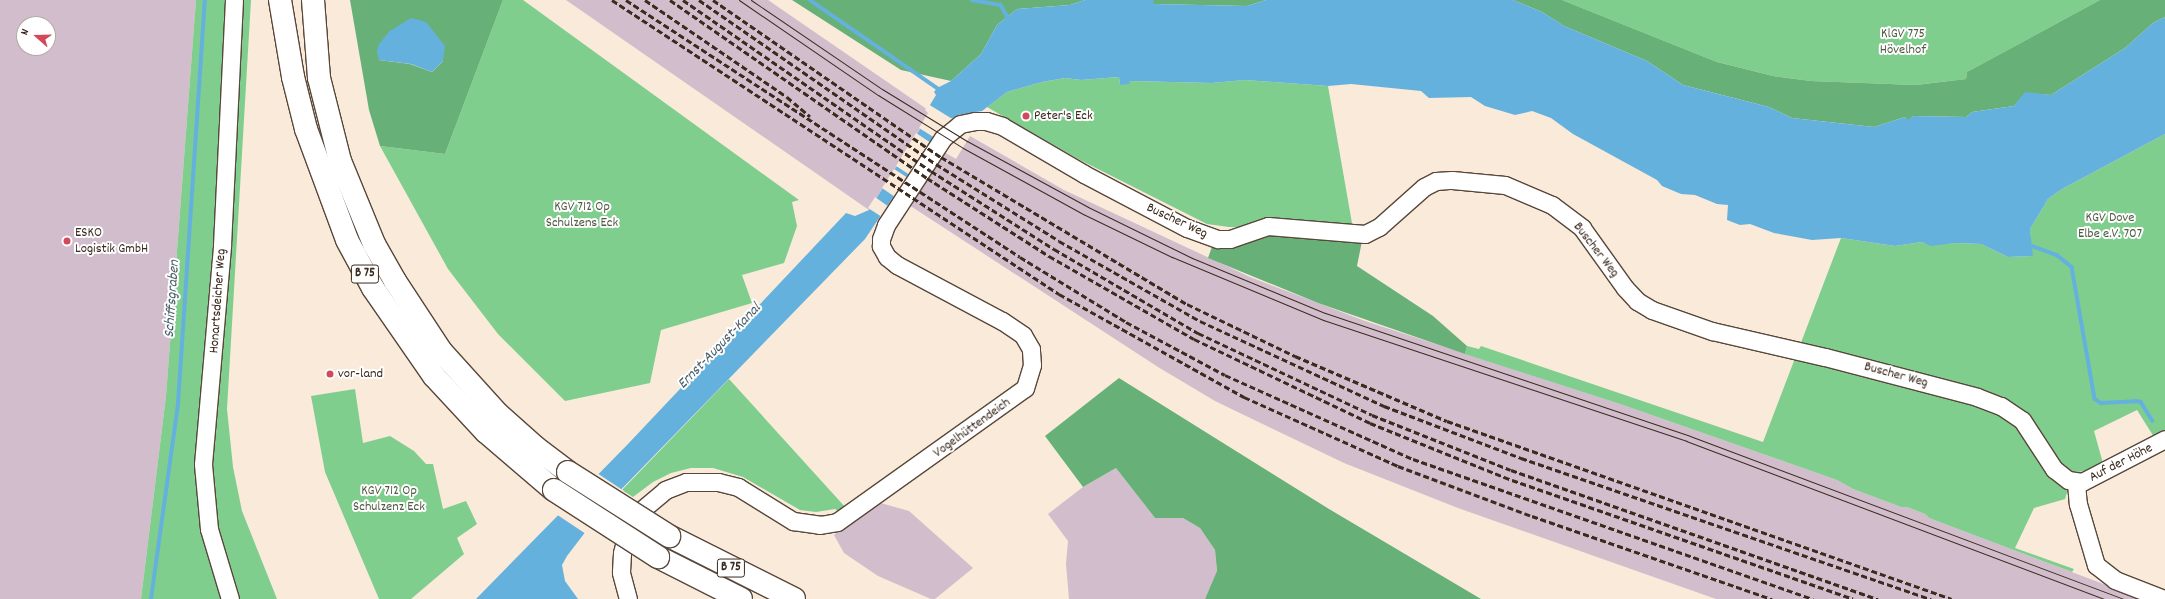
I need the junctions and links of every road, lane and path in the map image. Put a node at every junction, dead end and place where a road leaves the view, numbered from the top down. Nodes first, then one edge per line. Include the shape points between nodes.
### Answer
1 (234, 0) edge
2 (280, 0) edge
3 (313, 0) edge
4 (994, 123) joint
5 (2165, 440) edge
6 (2076, 483) junction
7 (230, 599) edge
8 (628, 599) edge
9 (741, 599) edge
10 (794, 599) edge
11 (2164, 599) edge

1 - 7 street, Honartsdeicher Weg via 222,245 203,464 209,529
2 - 9 highway, B 75, bridge via 293,77 306,129 347,240 373,288 434,376 486,432 554,490 658,557
3 - 10 highway, B 75, bridge via 319,78 340,161 374,244 394,281 441,351 498,414 568,472 669,536
4 - 6 street, Buscher Weg via 1187,228 1218,239 1230,239 1268,226 1365,234 1379,227 1424,187 1436,182 1488,182 1514,188 1552,205 1582,228 1629,292 1652,310 1712,331 1977,396 2001,406 2022,420 2058,475
4 - 8 street, Vogelhüttendeich via 966,122 943,138 883,230 881,246 887,257 897,265 1002,321 1023,335 1031,349 1032,365 1025,388 837,522 820,525 793,521 738,487 718,482 686,482 665,490 638,512 627,533 621,572
5 - 6 street, Auf der Höhe via 2089,480
6 - 11 street via 2080,511 2096,566 2115,580

